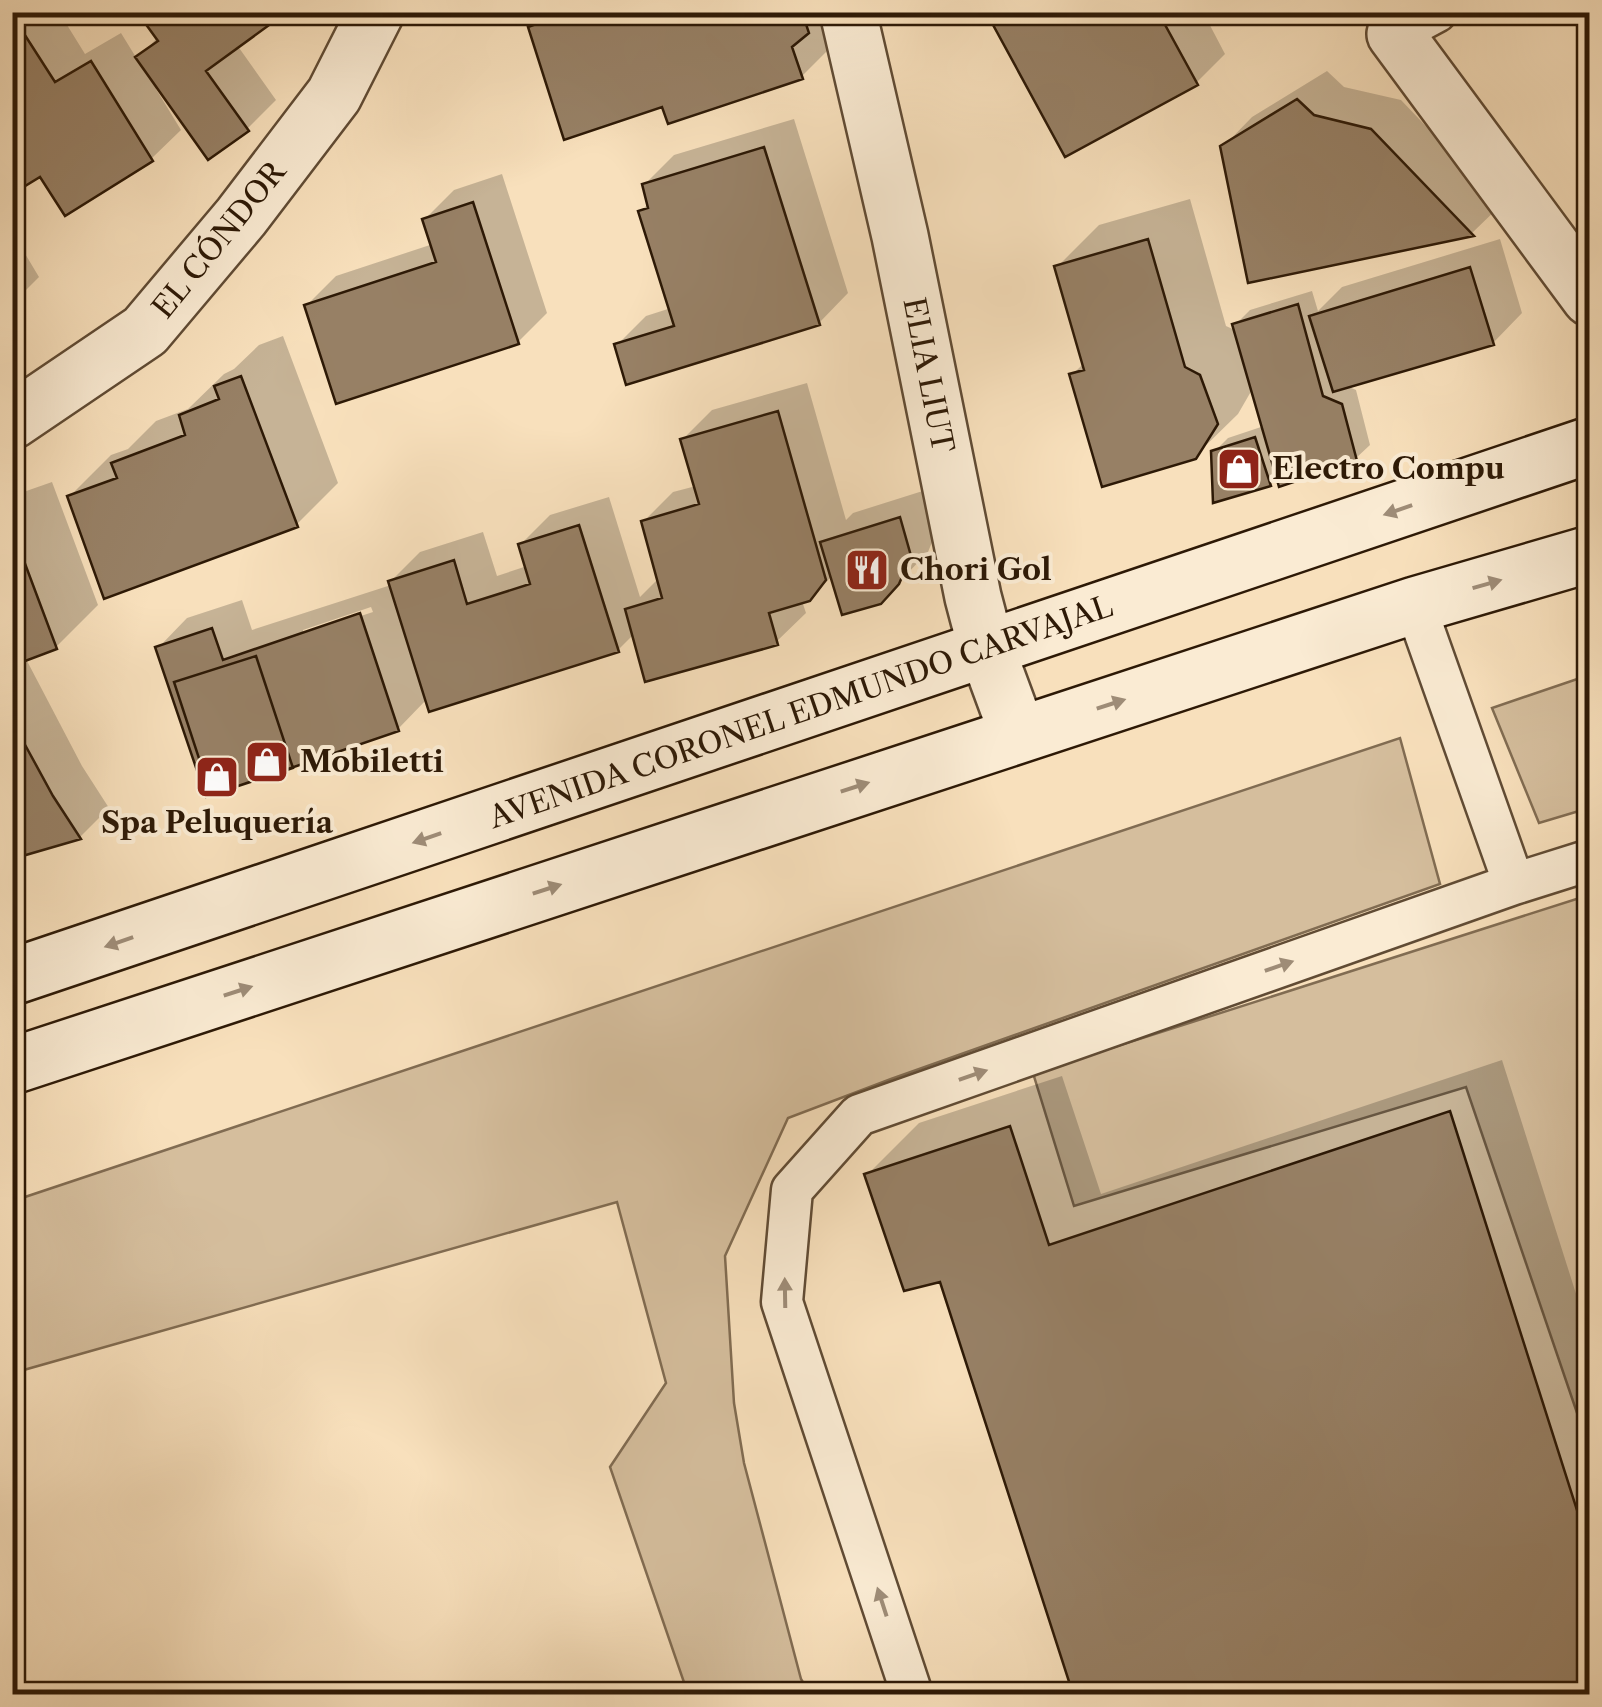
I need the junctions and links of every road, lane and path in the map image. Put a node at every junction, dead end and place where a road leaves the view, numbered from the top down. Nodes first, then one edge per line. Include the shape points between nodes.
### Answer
1 (376, 12) edge
2 (848, 12) edge
3 (1416, 24) edge
4 (1590, 298) edge
5 (12, 422) edge
6 (1590, 445) edge
7 (1590, 554) edge
8 (1416, 604) junction
9 (987, 650) junction
10 (1018, 734) junction
11 (1590, 860) edge
12 (1514, 884) junction
13 (12, 978) edge
14 (12, 1066) edge
15 (912, 1694) edge

1 - 5 main road, EL CÓNDOR via 334,95 145,330
2 - 9 main road, ELIA LIUT
3 - 4 main road
6 -> 9 main road, AVENIDA CORONEL EDMUNDO CARVAJAL
8 -> 7 main road
10 -> 8 main road
8 - 12 lane
9 - 10 main road, ELIA LIUT
9 -> 13 main road, AVENIDA CORONEL EDMUNDO CARVAJAL
14 -> 10 main road
11 - 12 lane
15 -> 12 lane via 782,1302 792,1190 859,1114

